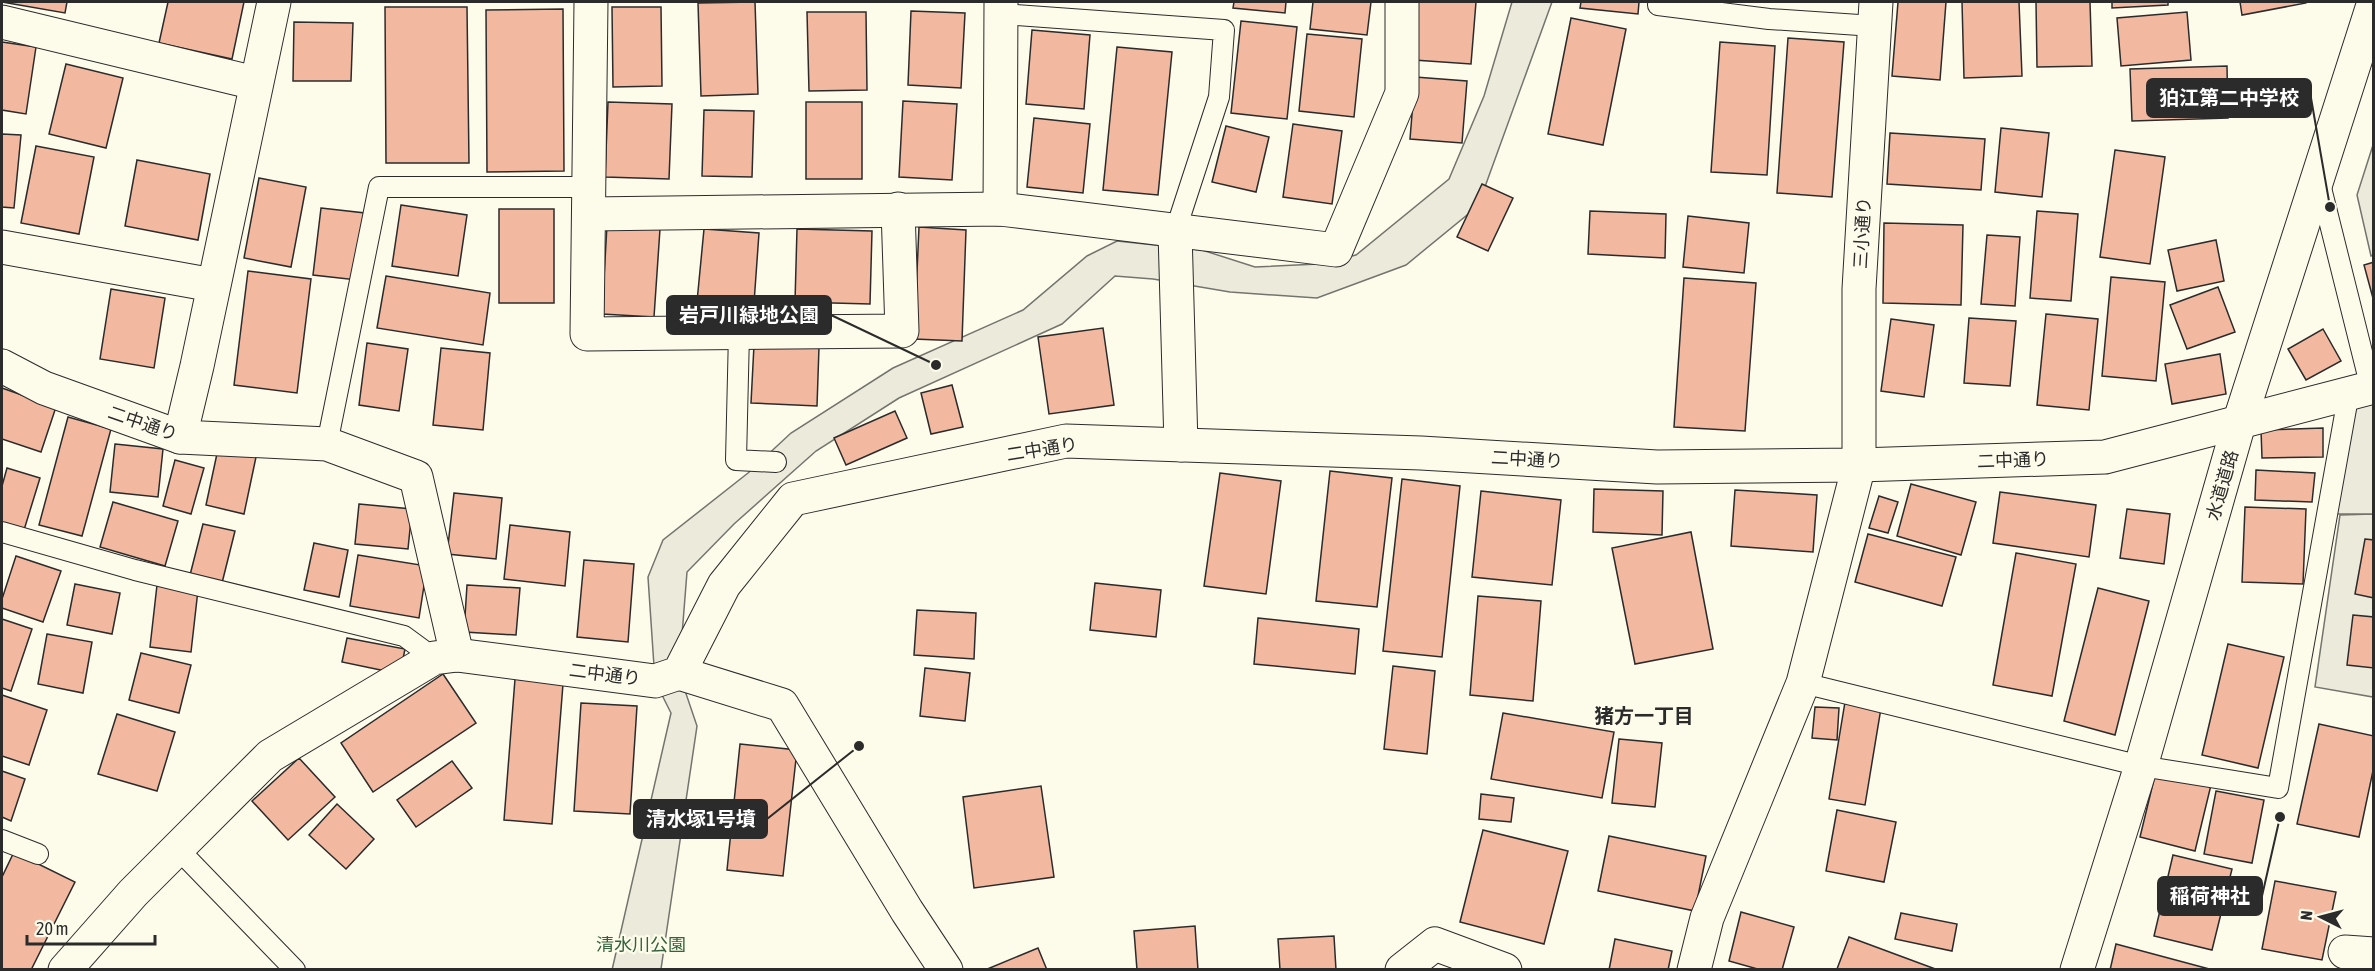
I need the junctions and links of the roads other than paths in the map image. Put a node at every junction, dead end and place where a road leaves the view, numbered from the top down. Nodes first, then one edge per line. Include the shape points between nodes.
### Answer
1 (274, 2) edge
2 (591, 2) edge
3 (1402, 2) edge
4 (2373, 2) edge
5 (1658, 6) dead end
6 (1001, 8) edge
7 (1875, 14) edge
8 (2, 22) edge
9 (255, 83) junction
10 (2318, 179) junction
11 (589, 200) junction
12 (898, 209) junction
13 (1000, 209) junction
14 (1175, 232) junction
15 (2, 247) edge
16 (213, 285) junction
17 (739, 333) junction
18 (2, 366) edge
19 (2364, 389) edge
20 (2240, 420) junction
21 (180, 437) junction
22 (327, 444) junction
23 (1181, 445) junction
24 (776, 462) dead end
25 (1859, 465) junction
26 (2, 532) edge
27 (446, 656) junction
28 (679, 673) junction
29 (1803, 683) junction
30 (2141, 766) junction
31 (2, 840) edge
32 (178, 849) junction
33 (38, 854) dead end
34 (65, 969) edge
35 (295, 969) edge
36 (946, 969) edge
37 (1402, 969) edge
38 (1504, 969) edge
39 (1694, 969) edge
40 (2077, 969) edge

1 - 9 street
2 - 11 street
3 - 14 street via 1402,93 1336,250
4 - 10 street, 水道道路
5 - 7 lane via 1769,19
6 - 13 street
6 - 14 lane via 1224,30 1219,97
7 - 25 street, 三小通り via 1859,289
8 - 9 street
9 - 16 street
10 - 19 lane
10 - 20 street, 水道道路
11 - 12 street
11 - 17 street via 587,334
11 - 22 lane via 379,187
12 - 13 street
12 - 17 street via 902,331
13 - 14 street
14 - 23 street
15 - 16 street
16 - 21 street
17 - 24 lane via 736,460
18 - 21 street, 二中通り via 44,388
19 - 20 street, 二中通り
19 - 30 lane via 2278,788
20 - 25 street, 二中通り via 2105,456
20 - 30 street, 水道道路
21 - 22 street, 二中通り
22 - 27 street, 二中通り via 416,477
23 - 25 street, 二中通り via 1420,453 1657,467
23 - 28 street, 二中通り via 1066,441 793,499 724,585
25 - 29 street, 三小通り
26 - 27 lane via 135,570 404,636
27 - 28 street, 二中通り via 656,681
27 - 32 street via 270,756
28 - 36 street via 782,705
29 - 30 lane
29 - 39 street, 三小通り via 1707,918
30 - 40 street, 水道道路
31 - 33 lane
32 - 34 street
32 - 35 lane
37 - 38 street via 1435,944

